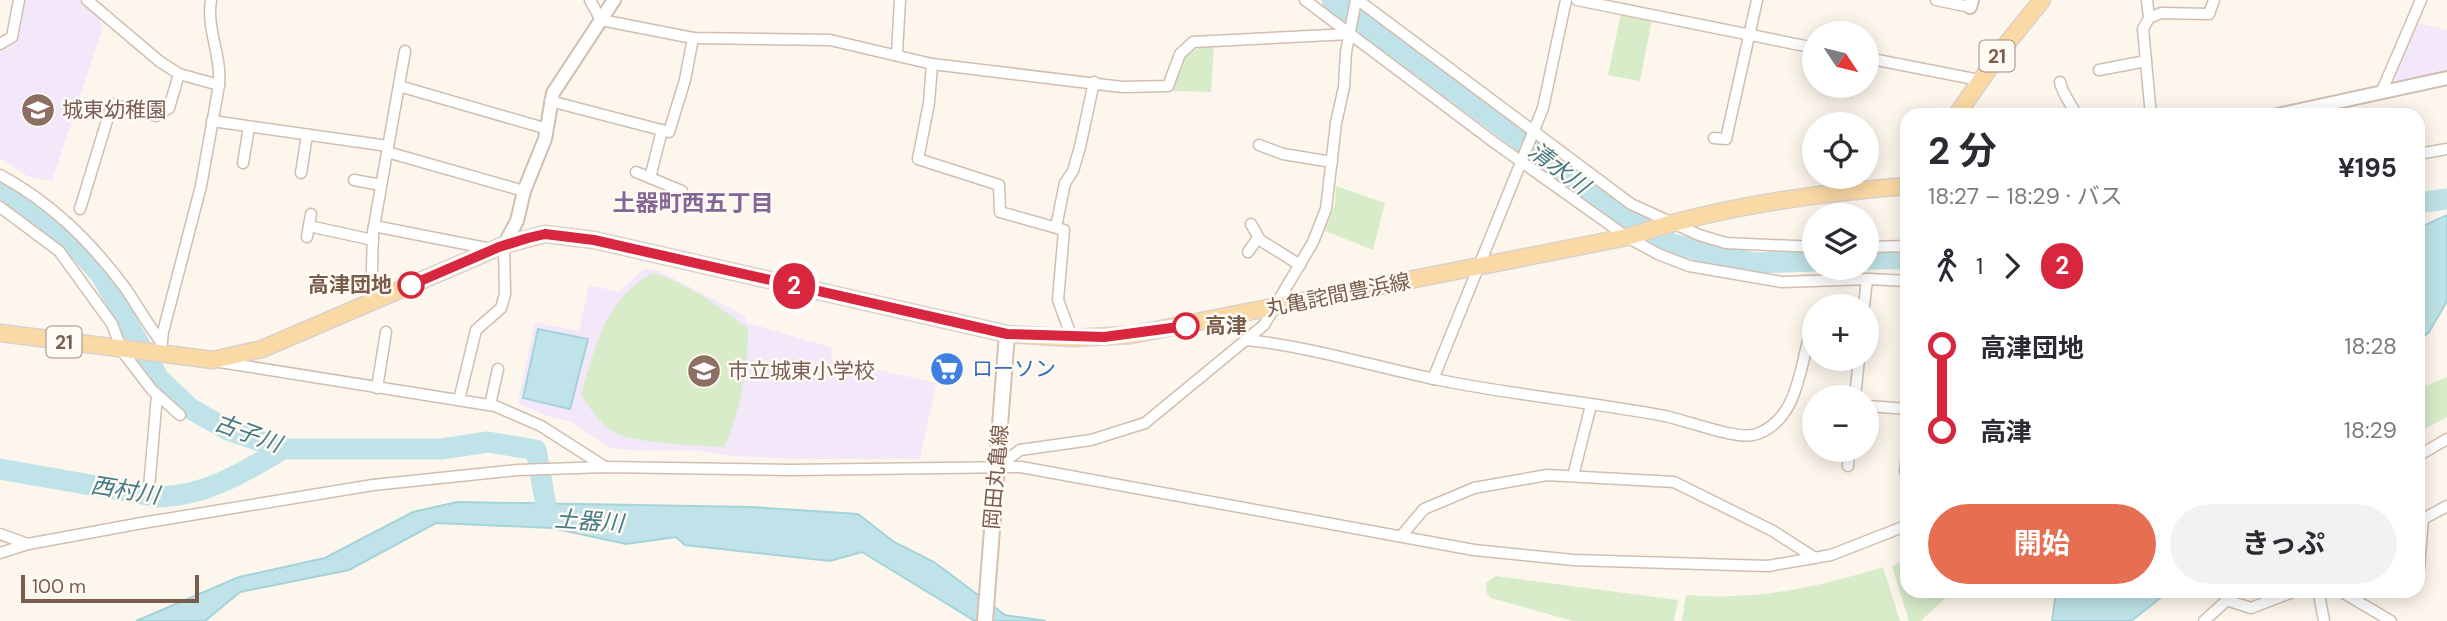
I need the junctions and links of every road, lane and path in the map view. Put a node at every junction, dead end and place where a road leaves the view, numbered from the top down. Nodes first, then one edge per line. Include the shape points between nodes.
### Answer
1 (19, 0) edge
2 (87, 0) edge
3 (211, 0) edge
4 (590, 0) edge
5 (614, 0) edge
6 (900, 0) edge
7 (1306, 0) edge
8 (1357, 0) edge
9 (1566, 0) edge
10 (1577, 0) edge
11 (1757, 0) edge
12 (1936, 0) edge
13 (2042, 0) edge
14 (2147, 0) edge
15 (2214, 0) edge
16 (2421, 0) edge
17 (1971, 4) edge
18 (2149, 18) junction
19 (601, 20) junction
20 (1350, 34) junction
21 (1749, 34) junction
22 (693, 38) junction
23 (0, 44) edge
24 (1802, 45) edge
25 (405, 51) dead end
26 (897, 53) junction
27 (1880, 61) edge
28 (2146, 61) junction
29 (932, 64) junction
30 (2099, 70) dead end
31 (179, 74) junction
32 (2447, 78) edge
33 (1979, 80) junction
34 (1094, 82) junction
35 (2060, 82) dead end
36 (219, 85) junction
37 (398, 86) junction
38 (2381, 93) junction
39 (550, 101) junction
40 (2087, 105) dead end
41 (1961, 108) edge
42 (2072, 108) edge
43 (2082, 108) edge
44 (2150, 108) edge
45 (2311, 108) edge
46 (212, 121) junction
47 (249, 127) junction
48 (544, 128) junction
49 (662, 130) junction
50 (1534, 133) junction
51 (307, 135) junction
52 (1714, 138) dead end
53 (1259, 145) dead end
54 (388, 149) junction
55 (2447, 149) edge
56 (2425, 153) edge
57 (1523, 160) junction
58 (1332, 162) junction
59 (243, 163) dead end
60 (636, 172) dead end
61 (300, 173) dead end
62 (0, 175) edge
63 (650, 178) junction
64 (354, 180) dead end
65 (382, 185) junction
66 (1900, 186) edge
67 (524, 191) junction
68 (682, 191) dead end
69 (0, 207) edge
70 (80, 209) dead end
71 (311, 214) dead end
72 (1668, 223) junction
73 (1251, 224) dead end
74 (309, 226) junction
75 (374, 226) junction
76 (1056, 227) junction
77 (307, 237) dead end
78 (1628, 237) junction
79 (1258, 238) junction
80 (373, 240) junction
81 (1802, 246) edge
82 (1900, 246) edge
83 (498, 247) junction
84 (1879, 247) edge
85 (1248, 252) dead end
86 (1300, 265) junction
87 (1478, 267) junction
88 (1839, 280) edge
89 (1879, 280) edge
90 (1900, 281) edge
91 (371, 302) junction
92 (1276, 307) junction
93 (386, 332) dead end
94 (0, 333) edge
95 (1007, 334) junction
96 (1072, 338) junction
97 (1247, 340) junction
98 (161, 349) junction
99 (125, 351) junction
100 (213, 360) junction
101 (1802, 361) edge
102 (498, 369) dead end
103 (1433, 379) junction
104 (377, 388) junction
105 (157, 395) junction
106 (459, 400) junction
107 (490, 405) junction
108 (1591, 405) junction
109 (1879, 407) edge
110 (1900, 408) edge
111 (180, 415) dead end
112 (2447, 439) edge
113 (2425, 452) edge
114 (1848, 462) edge
115 (606, 467) junction
116 (997, 467) junction
117 (1848, 467) dead end
118 (1573, 476) junction
119 (149, 488) dead end
120 (2447, 506) edge
121 (2425, 518) edge
122 (1900, 528) edge
123 (0, 534) edge
124 (1401, 536) junction
125 (28, 544) junction
126 (0, 553) edge
127 (1815, 558) junction
128 (2228, 598) edge
129 (2277, 598) edge
130 (2320, 598) edge
131 (2352, 598) edge
132 (2226, 600) junction
133 (985, 621) edge
134 (2204, 621) edge
135 (2324, 621) edge
136 (2391, 621) edge

1 - 23 street via 12,37
2 - 31 street
3 - 36 street via 209,21
4 - 19 street
5 - 19 street
6 - 26 street
7 - 20 street
8 - 20 street
8 - 50 street
9 - 50 street
10 - 21 street
11 - 21 street
12 - 17 street
13 - 33 main road, 21
14 - 18 street
15 - 18 street via 2209,15 2161,13
16 - 38 street
18 - 28 street via 2143,29
19 - 22 street
19 - 39 street
20 - 34 street via 1193,42 1180,54 1168,86
20 - 57 street
20 - 58 street
21 - 24 street
21 - 52 street via 1726,139
22 - 26 street via 830,40
22 - 49 street via 669,132
25 - 37 street
26 - 29 street
27 - 33 street
28 - 30 street
28 - 44 street
29 - 34 street
29 - 76 street via 918,159 999,184 1000,212
31 - 36 street
31 - 70 street via 169,108 156,116 112,104
32 - 38 street
33 - 41 main road, 21
34 - 76 street
35 - 42 street
36 - 46 street
37 - 48 street
37 - 54 street
38 - 45 street
39 - 48 street
39 - 49 street
40 - 43 street
46 - 47 street
46 - 98 street
47 - 51 street
47 - 59 street
48 - 67 street via 545,139
49 - 63 street
50 - 57 street
50 - 72 street via 1631,204
51 - 54 street
51 - 61 street
53 - 58 street
54 - 65 street
54 - 67 street
55 - 56 street
57 - 78 street
57 - 87 street
58 - 86 street via 1321,224
60 - 63 street
62 - 98 street via 73,225 127,291
63 - 68 street
64 - 65 street
65 - 75 street
66 - 72 main road, 丸亀詫間豊浜線 / 21 via 1863,188
67 - 83 street via 517,220
69 - 99 street via 59,251 112,324
71 - 74 street
72 - 78 main road, 丸亀詫間豊浜線 / 21
72 - 81 street via 1726,243
73 - 79 street
74 - 77 street
74 - 80 street
75 - 80 street
75 - 83 street
76 - 96 street via 1064,230 1058,300
78 - 87 main road, 丸亀詫間豊浜線 / 21
78 - 88 street via 1689,266 1715,272 1782,282
79 - 85 street
79 - 86 street
80 - 91 street
82 - 84 street
83 - 91 main road, 丸亀詫間豊浜線 / 21
83 - 95 main road, 丸亀詫間豊浜線 / 21 via 545,234 574,237
83 - 106 street via 505,294 501,308 476,330
86 - 92 street
87 - 92 main road, 丸亀詫間豊浜線 / 21
87 - 103 street
89 - 90 street
91 - 100 main road, 丸亀詫間豊浜線 / 21 via 262,349
92 - 96 main road, 丸亀詫間豊浜線 / 21 via 1131,335
92 - 97 street
93 - 104 street
94 - 99 main road, 丸亀詫間豊浜線 / 21
95 - 96 main road, 丸亀詫間豊浜線 / 21
95 - 116 main road, 岡田丸亀線
97 - 103 street via 1286,344
97 - 116 street via 1145,423 1091,440 1020,450
98 - 99 main road, 丸亀詫間豊浜線 / 21
98 - 100 main road, 丸亀詫間豊浜線 / 21
99 - 105 street
100 - 104 street
101 - 108 street via 1788,408 1771,428 1743,438 1695,422
102 - 107 street
103 - 108 street
104 - 106 street
105 - 111 street
105 - 119 street
106 - 107 street
107 - 115 street via 541,426
108 - 118 street
109 - 110 street
112 - 113 street
114 - 117 street
115 - 116 street
115 - 125 street via 517,470 373,485
116 - 124 street via 1021,467
116 - 133 main road, 岡田丸亀線
118 - 124 street via 1547,475 1474,488 1424,509
118 - 127 street via 1674,482 1773,531
120 - 121 street
122 - 127 street
123 - 125 street
124 - 127 street via 1573,561 1768,566
125 - 126 street
128 - 132 street
129 - 132 street via 2250,608
130 - 135 street
131 - 136 street
132 - 134 street

